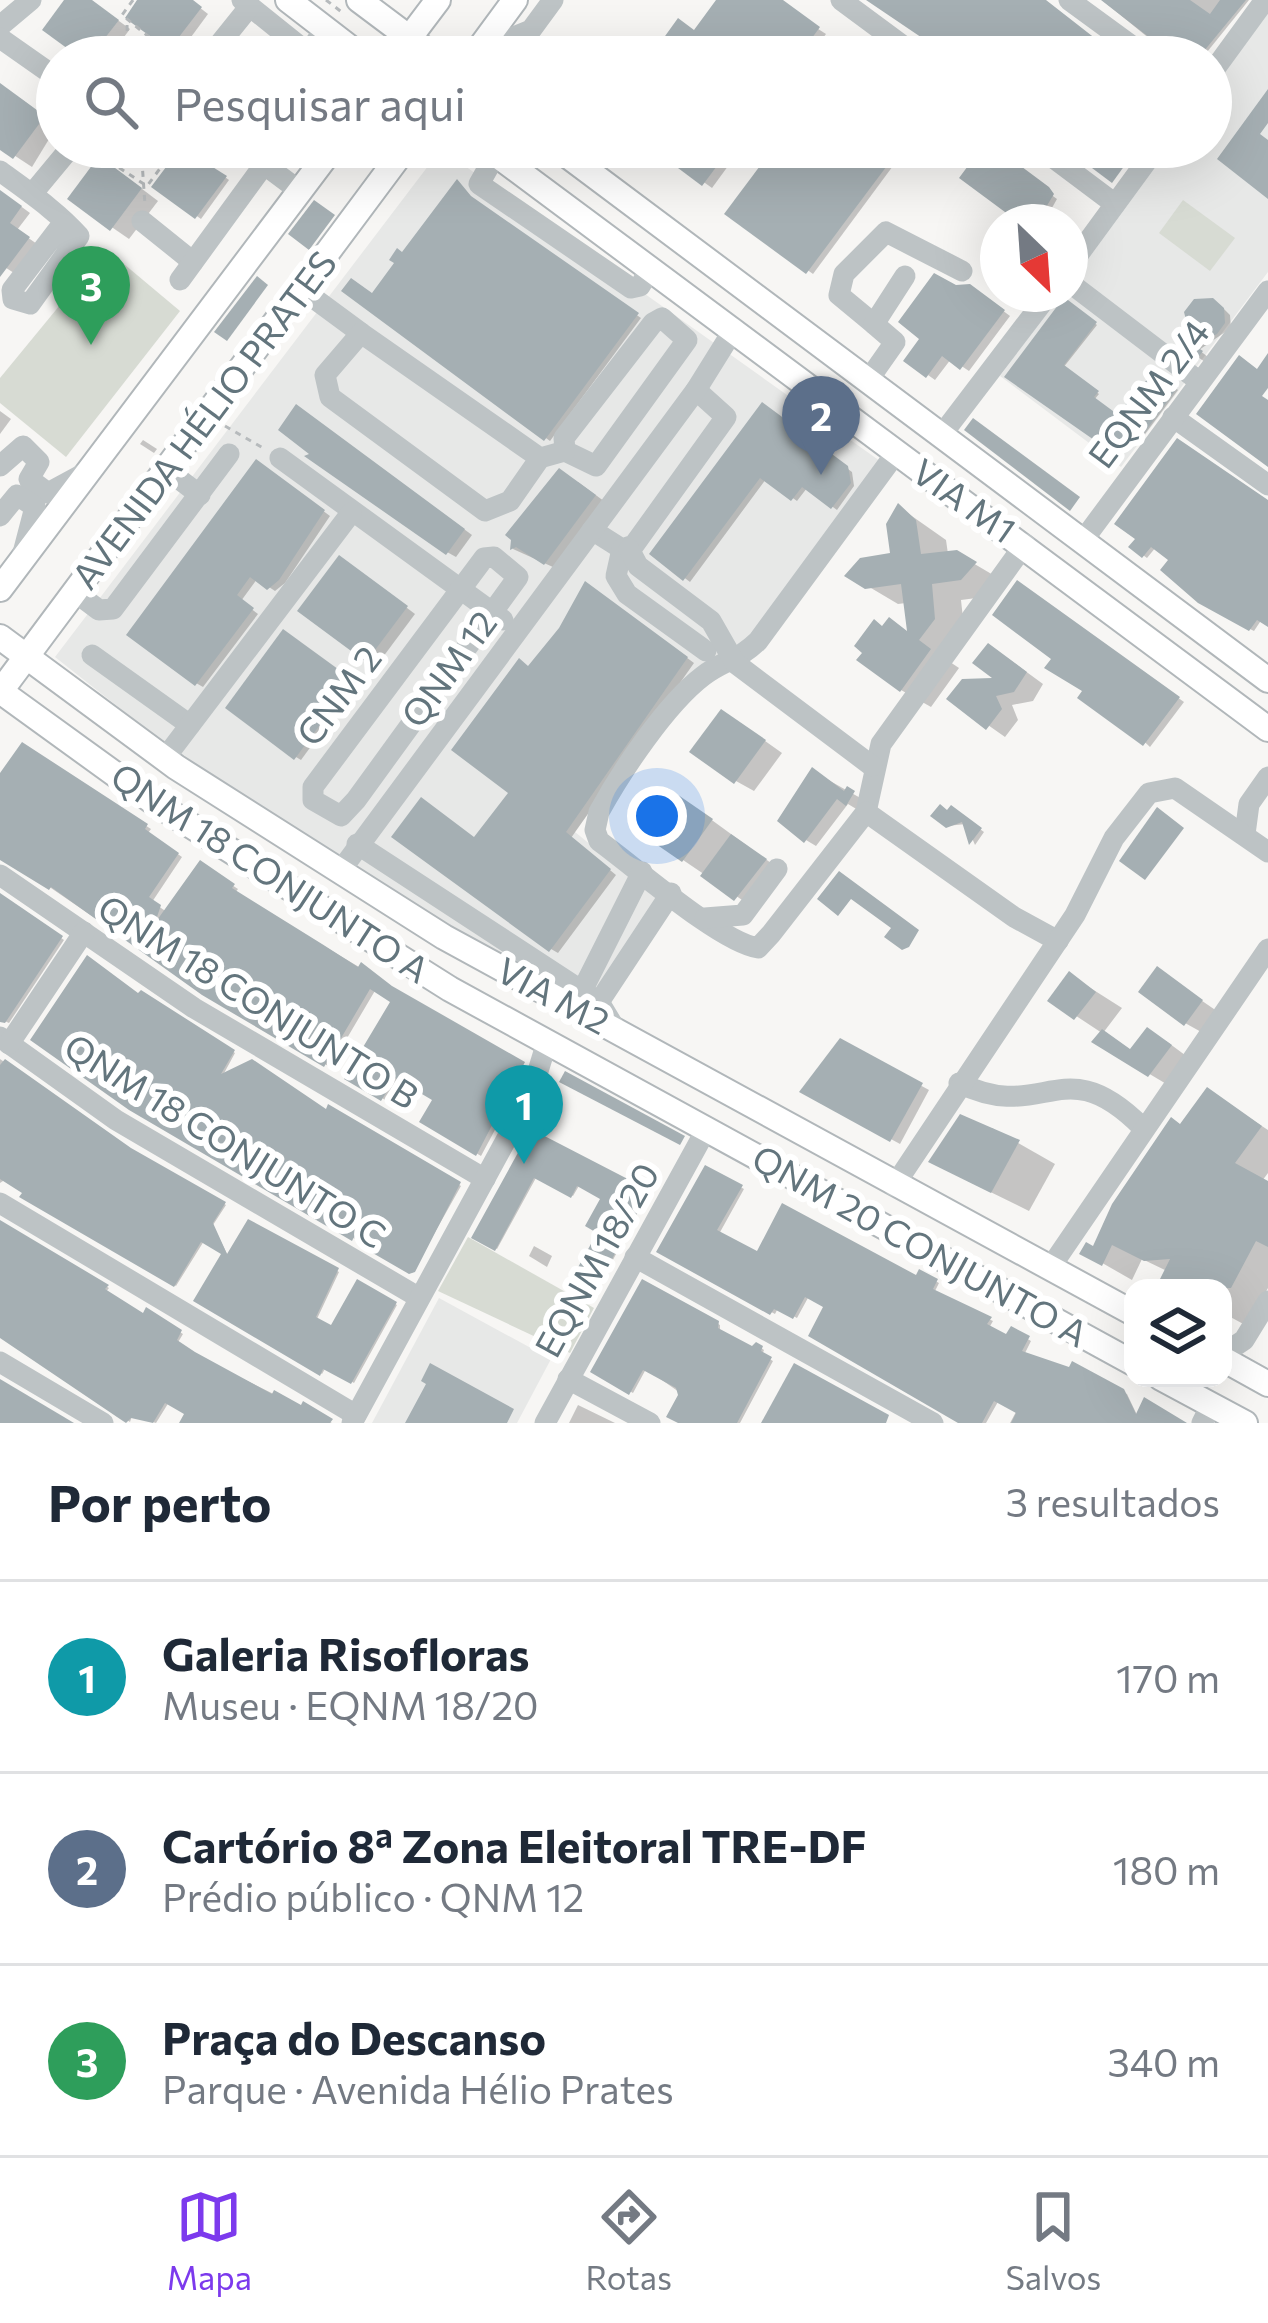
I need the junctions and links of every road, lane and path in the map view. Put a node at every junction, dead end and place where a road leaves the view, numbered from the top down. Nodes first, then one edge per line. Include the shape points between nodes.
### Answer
1 (31, 0) edge
2 (133, 0) edge
3 (288, 0) edge
4 (326, 0) edge
5 (515, 0) edge
6 (553, 0) edge
7 (841, 0) edge
8 (1069, 0) edge
9 (1265, 0) edge
10 (246, 3) edge
11 (433, 3) edge
12 (356, 10) edge
13 (127, 23) junction
14 (0, 26) edge
15 (325, 28) junction
16 (127, 36) edge
17 (144, 36) edge
18 (223, 36) edge
19 (287, 36) edge
20 (320, 36) edge
21 (335, 36) edge
22 (388, 36) edge
23 (411, 36) edge
24 (488, 36) edge
25 (517, 36) edge
26 (889, 36) edge
27 (1118, 36) edge
28 (0, 38) edge
29 (1232, 45) edge
30 (36, 63) edge
31 (54, 168) edge
32 (119, 168) edge
33 (145, 168) edge
34 (160, 168) edge
35 (261, 168) edge
36 (281, 168) edge
37 (319, 168) edge
38 (391, 168) edge
39 (485, 168) edge
40 (514, 168) edge
41 (584, 168) edge
42 (1067, 168) edge
43 (1142, 168) edge
44 (0, 172) edge
45 (147, 186) junction
46 (302, 192) junction
47 (32, 194) junction
48 (1115, 204) junction
49 (574, 213) junction
50 (64, 221) dead end
51 (142, 221) joint
52 (672, 233) junction
53 (1088, 241) edge
54 (656, 271) junction
55 (962, 271) dead end
56 (905, 276) dead end
57 (304, 291) junction
58 (1088, 297) edge
59 (1264, 306) edge
60 (1035, 312) edge
61 (874, 324) junction
62 (734, 329) junction
63 (361, 333) junction
64 (809, 336) junction
65 (869, 379) junction
66 (1200, 382) junction
67 (696, 389) junction
68 (649, 393) junction
69 (820, 393) junction
70 (678, 414) junction
71 (207, 416) junction
72 (635, 416) junction
73 (1173, 417) junction
74 (943, 433) junction
75 (663, 434) junction
76 (565, 451) junction
77 (896, 453) junction
78 (229, 454) dead end
79 (280, 458) joint
80 (540, 458) junction
81 (0, 466) edge
82 (166, 470) junction
83 (994, 472) junction
84 (85, 473) junction
85 (1268, 485) edge
86 (23, 487) junction
87 (200, 495) junction
88 (351, 513) junction
89 (0, 515) edge
90 (989, 519) junction
91 (592, 530) junction
92 (1084, 539) junction
93 (1025, 544) junction
94 (625, 549) junction
95 (22, 557) junction
96 (0, 589) edge
97 (460, 590) junction
98 (1151, 590) junction
99 (75, 592) junction
100 (492, 612) junction
101 (518, 631) junction
102 (0, 637) edge
103 (1160, 648) junction
104 (706, 651) dead end
105 (92, 655) dead end
106 (27, 656) junction
107 (735, 663) junction
108 (1268, 680) edge
109 (0, 691) edge
110 (1268, 692) edge
111 (190, 725) junction
112 (1268, 729) edge
113 (171, 763) junction
114 (872, 766) junction
115 (1268, 777) edge
116 (356, 800) junction
117 (152, 802) junction
118 (1250, 804) junction
119 (866, 812) junction
120 (1221, 817) junction
121 (380, 818) junction
122 (1246, 834) junction
123 (357, 844) junction
124 (1268, 852) edge
125 (777, 869) dead end
126 (341, 870) junction
127 (642, 872) junction
128 (0, 875) edge
129 (670, 893) junction
130 (455, 912) junction
131 (704, 918) junction
132 (84, 932) junction
133 (439, 933) junction
134 (1058, 941) junction
135 (1268, 949) edge
136 (472, 953) junction
137 (503, 957) junction
138 (410, 963) junction
139 (450, 989) junction
140 (590, 997) junction
141 (616, 1030) junction
142 (4, 1041) edge
143 (546, 1045) junction
144 (959, 1083) junction
145 (1142, 1127) junction
146 (707, 1129) junction
147 (826, 1145) junction
148 (867, 1171) junction
149 (484, 1179) junction
150 (807, 1185) junction
151 (894, 1186) junction
152 (0, 1203) edge
153 (843, 1205) junction
154 (634, 1257) junction
155 (1050, 1268) junction
156 (418, 1297) junction
157 (1268, 1301) edge
158 (1124, 1308) edge
159 (1124, 1352) edge
160 (0, 1362) edge
161 (1240, 1367) edge
162 (568, 1379) junction
163 (1172, 1387) edge
164 (1206, 1414) edge
165 (354, 1419) edge
166 (103, 1423) edge
167 (545, 1423) edge
168 (650, 1423) edge
169 (933, 1423) edge
170 (1245, 1423) edge

1 - 14 street
2 - 13 path via 122,15
3 - 15 main road
4 - 12 path
5 - 24 main road
6 - 25 street
7 - 26 street
8 - 27 street
9 - 29 street
10 - 18 street
10 - 19 street
11 - 23 main road
12 - 22 main road
13 - 16 path
13 - 17 path
15 - 20 street
15 - 21 main road
28 - 30 street
31 - 47 street
32 - 45 path
33 - 45 path
34 - 45 path
35 - 51 street via 186,271
36 - 46 street
37 - 46 main road, AVENIDA HÉLIO PRATES
38 - 57 main road, AVENIDA HÉLIO PRATES
39 - 54 street via 479,184 631,288
40 - 49 main road, VIA M1
41 - 52 main road, VIA M1
42 - 48 street
43 - 48 street
44 - 47 street
45 - 51 path
46 - 84 main road, AVENIDA HÉLIO PRATES
47 - 50 street
48 - 53 street
49 - 52 main road via 574,194 592,188
49 - 54 main road, VIA M1
52 - 64 main road, VIA M1
54 - 62 main road, VIA M1
54 - 64 main road via 704,292 794,360 813,354
55 - 61 street via 886,232 844,274 839,295
56 - 61 street
57 - 63 street
57 - 71 main road, AVENIDA HÉLIO PRATES
58 - 66 street
59 - 66 street, EQNM 2/4
60 - 74 street
61 - 65 street via 895,342
62 - 67 street, QNM 12
62 - 69 main road, VIA M1
63 - 80 street
63 - 80 street via 325,375 330,397 485,511 510,501
64 - 65 main road, VIA M1
65 - 74 main road, VIA M1
66 - 73 street, EQNM 2/4
67 - 70 street, QNM 12
67 - 94 street via 726,417
68 - 70 street
68 - 72 street
68 - 76 street via 687,340 662,318 564,438
69 - 77 main road, VIA M1
69 - 83 main road via 823,376 838,371 945,449
70 - 75 street, QNM 12
71 - 79 path
71 - 82 main road, AVENIDA HÉLIO PRATES
72 - 75 street
72 - 76 street via 596,466
73 - 85 street
73 - 92 street, EQNM 2/4
74 - 83 main road, VIA M1
75 - 91 street, QNM 12
76 - 80 street
77 - 90 main road, VIA M1
77 - 107 street
78 - 87 street
79 - 88 street
81 - 86 street via 23,446 39,462
82 - 87 street
82 - 99 main road, AVENIDA HÉLIO PRATES
83 - 92 main road, VIA M1
84 - 86 street via 48,494
84 - 95 main road, AVENIDA HÉLIO PRATES
86 - 89 street
86 - 95 street via 36,514
87 - 99 street via 113,609 99,610
88 - 97 street
88 - 111 street
90 - 93 main road, VIA M1
90 - 98 main road via 1032,538 1132,613 1152,608
91 - 94 street
91 - 101 street, QNM 12
92 - 98 main road, VIA M1
93 - 103 main road, VIA M1
93 - 114 street
94 - 104 street via 616,576 627,594
94 - 107 street via 711,621
95 - 96 main road, AVENIDA HÉLIO PRATES
97 - 100 street
97 - 100 street, CNM 2 via 488,556 516,571
97 - 116 street, CNM 2 via 313,787 313,800 335,815
98 - 108 main road, VIA M1
99 - 106 main road, AVENIDA HÉLIO PRATES
100 - 101 street
100 - 116 street, CNM 2
101 - 121 street, QNM 12
102 - 106 main road, VIA M2
103 - 110 main road via 1159,628 1178,623
103 - 112 main road, VIA M1
105 - 111 street
106 - 109 main road, AVENIDA HÉLIO PRATES
106 - 113 main road, VIA M2
107 - 114 street
107 - 127 street via 712,670 679,698 598,812 599,841
109 - 117 main road, QNM 18 CONJUNTO A
111 - 113 street
113 - 117 main road via 152,778
113 - 126 main road, VIA M2
114 - 119 street
115 - 118 street
116 - 121 street, CNM 2
117 - 138 main road, QNM 18 CONJUNTO A
118 - 120 street
118 - 122 street
119 - 131 street via 758,948
119 - 134 street
120 - 122 street
120 - 134 street via 1175,788 1149,793 1114,838
121 - 123 street, QNM 12
122 - 124 street
123 - 126 street, QNM 12
123 - 130 street
125 - 131 street via 743,915
126 - 133 main road, VIA M2
127 - 129 street
127 - 140 street
128 - 132 street, QNM 18 CONJUNTO B
129 - 131 street
129 - 140 street
130 - 133 street
130 - 137 street
132 - 142 street
132 - 149 street, QNM 18 CONJUNTO B via 194,1008
133 - 136 main road, VIA M2
133 - 138 main road via 429,956
134 - 144 street
135 - 145 street
136 - 137 main road, VIA M2
136 - 139 main road via 449,971
137 - 140 street
137 - 141 main road, VIA M2
138 - 139 main road, QNM 18 CONJUNTO A
139 - 143 main road, QNM 18 CONJUNTO A
140 - 141 street
141 - 147 main road, VIA M2
142 - 156 street, QNM 18 CONJUNTO C via 116,1120
143 - 146 main road, VIA M2
143 - 149 street via 538,1078
144 - 145 street via 988,1098 1017,1099 1083,1085 1114,1098
144 - 151 street
145 - 155 street
146 - 150 main road, QNM 20 CONJUNTO A
146 - 154 street, EQNM 18/20
147 - 148 main road, VIA M2
147 - 150 main road via 832,1167
148 - 151 main road, VIA M2
148 - 153 main road via 844,1185
149 - 156 street
150 - 153 main road, QNM 20 CONJUNTO A
151 - 155 main road, VIA M2
152 - 165 street
153 - 159 main road, QNM 20 CONJUNTO A
154 - 162 street, EQNM 18/20
154 - 169 street
155 - 158 main road, VIA M2
156 - 165 street
157 - 161 street via 1244,1340
160 - 166 street
162 - 167 street, EQNM 18/20
162 - 168 street
163 - 164 main road
164 - 170 main road

